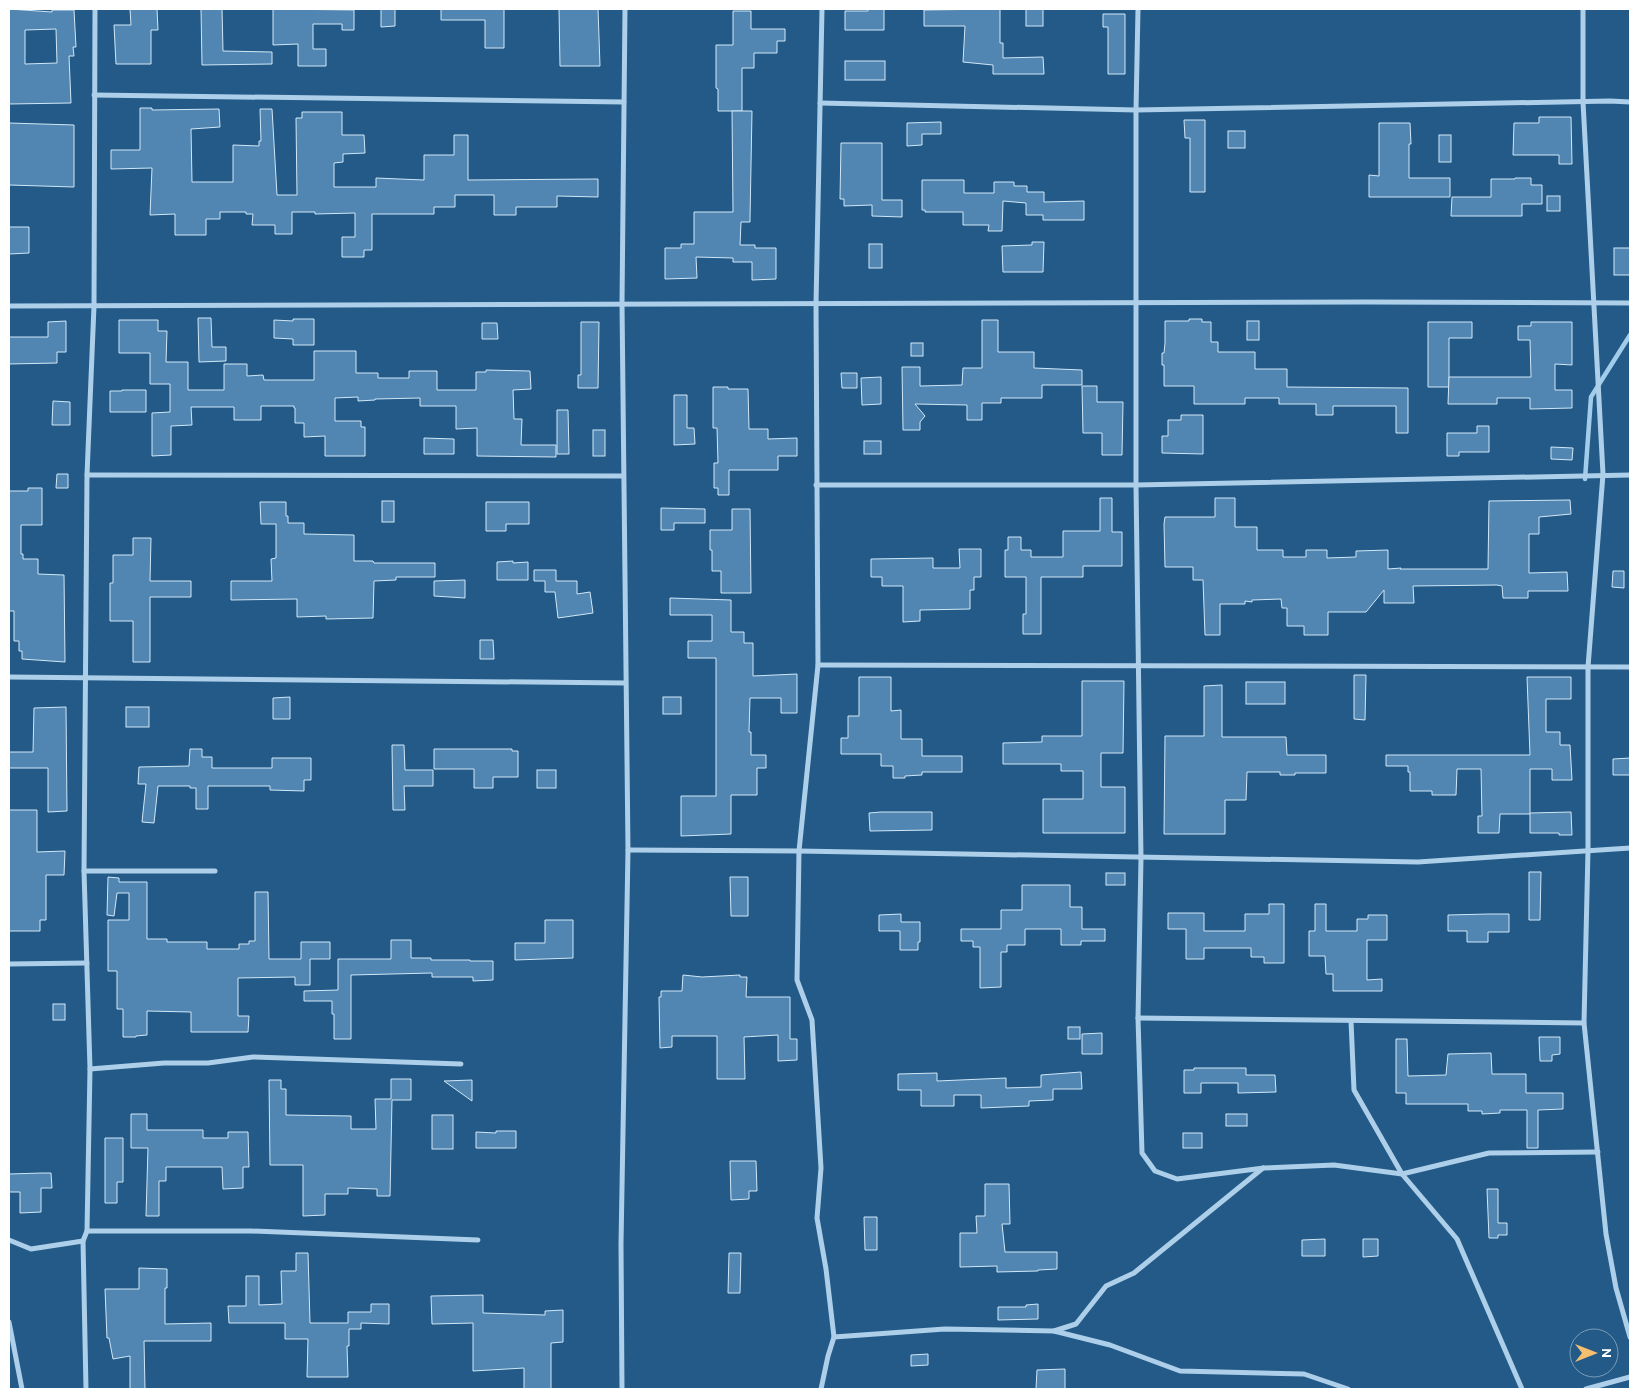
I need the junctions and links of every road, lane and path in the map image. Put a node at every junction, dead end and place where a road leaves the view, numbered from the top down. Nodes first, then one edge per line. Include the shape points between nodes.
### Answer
1 (95, 9) edge
2 (625, 9) edge
3 (822, 9) edge
4 (1138, 9) edge
5 (1583, 9) edge
6 (94, 95) junction
7 (624, 102) junction
8 (1583, 102) junction
9 (1630, 102) edge
10 (820, 103) junction
11 (1136, 110) junction
12 (1136, 303) junction
13 (1630, 303) edge
14 (622, 304) junction
15 (816, 304) junction
16 (1592, 304) junction
17 (9, 306) edge
18 (94, 306) junction
19 (1603, 474) junction
20 (87, 475) junction
21 (1630, 475) edge
22 (623, 476) junction
23 (816, 485) junction
24 (1136, 485) junction
25 (818, 665) junction
26 (1138, 666) junction
27 (1588, 667) junction
28 (1630, 667) edge
29 (9, 677) edge
30 (87, 678) junction
31 (625, 683) junction
32 (1630, 848) edge
33 (628, 850) junction
34 (1588, 850) junction
35 (799, 851) junction
36 (1141, 858) junction
37 (84, 871) junction
38 (215, 871) dead end
39 (87, 963) junction
40 (9, 964) edge
41 (1138, 1018) junction
42 (1351, 1021) junction
43 (1584, 1023) junction
44 (461, 1064) dead end
45 (90, 1069) junction
46 (1598, 1152) junction
47 (1264, 1168) junction
48 (1402, 1174) junction
49 (87, 1231) junction
50 (9, 1240) edge
51 (478, 1240) dead end
52 (83, 1241) junction
53 (9, 1322) edge
54 (1054, 1331) junction
55 (834, 1337) junction
56 (1630, 1337) edge
57 (1630, 1377) edge
58 (22, 1389) edge
59 (86, 1389) edge
60 (622, 1389) edge
61 (821, 1389) edge
62 (1348, 1389) edge
63 (1522, 1389) edge
64 (1586, 1389) edge

1 - 6 street
2 - 7 street
3 - 10 street
4 - 11 street
5 - 8 street
6 - 7 street
6 - 18 street
7 - 14 street
8 - 9 street
8 - 11 street
8 - 16 street
10 - 11 street
10 - 15 street
11 - 12 street
12 - 15 street
12 - 16 street
12 - 24 street
13 - 16 street
14 - 15 street
14 - 18 street
14 - 22 street
15 - 23 street
16 - 19 street
17 - 18 street
18 - 20 street
19 - 21 street
19 - 24 street
19 - 27 street
20 - 22 street
20 - 30 street
22 - 31 street
23 - 24 street
23 - 25 street
24 - 26 street
25 - 26 street
25 - 35 street
26 - 27 street
26 - 36 street
27 - 28 street
27 - 34 street
29 - 30 street
30 - 31 street
30 - 37 street
31 - 33 street
32 - 34 street
33 - 35 street
33 - 60 street
34 - 36 street via 1418,862
34 - 43 street
35 - 36 street
35 - 55 street via 797,980 812,1020 821,1168 816,1218
36 - 41 street
37 - 38 street
37 - 39 street
39 - 40 street
39 - 45 street
41 - 42 street
41 - 47 street via 1142,1153 1155,1171 1177,1178
42 - 43 street
42 - 48 street via 1354,1090
43 - 46 street
44 - 45 street via 253,1057 208,1063
45 - 49 street
46 - 48 street via 1489,1152
46 - 56 street via 1611,1261
47 - 48 street via 1334,1165
47 - 54 street via 1134,1273 1106,1286 1076,1324
48 - 63 street via 1457,1239
49 - 51 street via 251,1231
49 - 52 street
50 - 52 street via 31,1249
52 - 59 street
53 - 58 street
54 - 55 street via 945,1330
54 - 62 street via 1110,1345 1180,1371 1304,1374
55 - 61 street
57 - 64 street

